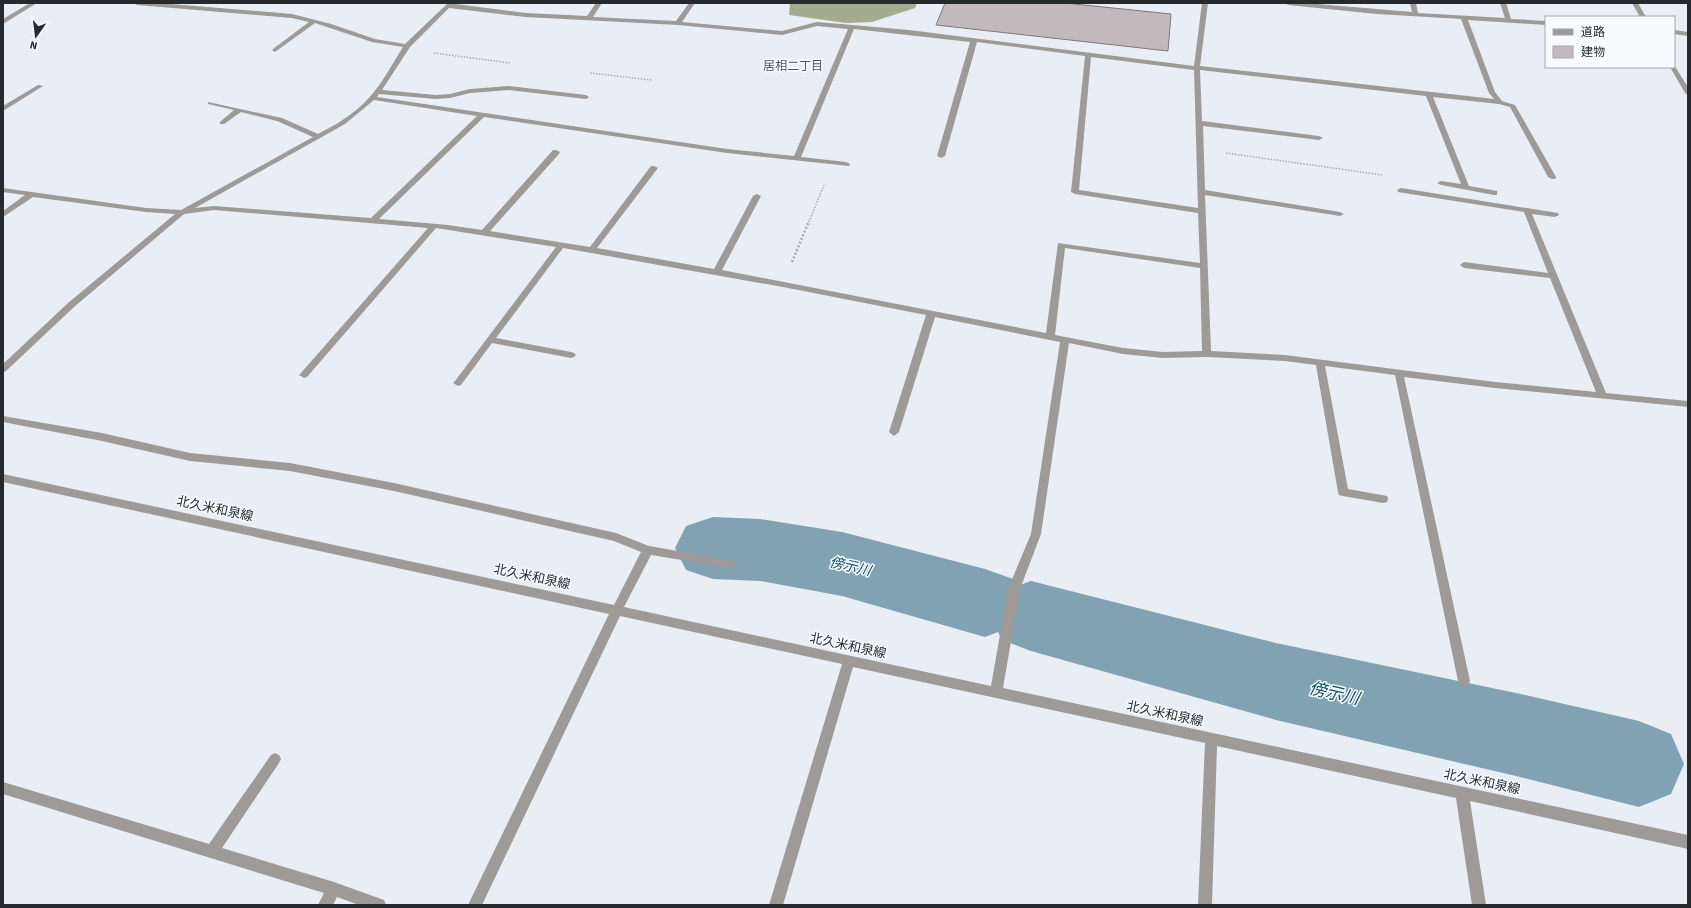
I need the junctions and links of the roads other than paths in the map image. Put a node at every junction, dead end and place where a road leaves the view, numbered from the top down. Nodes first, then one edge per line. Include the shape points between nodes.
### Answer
1 (34, 3) edge
2 (137, 3) edge
3 (599, 3) edge
4 (692, 3) edge
5 (1205, 3) edge
6 (1288, 3) edge
7 (1412, 3) edge
8 (1503, 3) edge
9 (1635, 3) edge
10 (449, 5) edge
11 (1415, 14) junction
12 (1642, 16) edge
13 (588, 18) junction
14 (1464, 18) junction
15 (314, 21) junction
16 (1509, 21) junction
17 (3, 22) edge
18 (678, 23) junction
19 (1545, 23) edge
20 (852, 27) junction
21 (1675, 32) edge
22 (1688, 34) edge
23 (974, 40) junction
24 (407, 46) junction
25 (275, 50) dead end
26 (1088, 54) junction
27 (1197, 68) junction
28 (1674, 68) edge
29 (1686, 85) edge
30 (40, 86) dead end
31 (1688, 93) edge
32 (1429, 94) junction
33 (375, 95) junction
34 (586, 97) dead end
35 (1500, 102) junction
36 (210, 103) dead end
37 (3, 109) edge
38 (239, 110) junction
39 (482, 114) junction
40 (222, 123) dead end
41 (1199, 123) junction
42 (319, 137) junction
43 (1319, 138) dead end
44 (556, 152) dead end
45 (941, 156) dead end
46 (796, 159) junction
47 (846, 164) dead end
48 (654, 168) dead end
49 (1552, 177) dead end
50 (1441, 183) dead end
51 (1466, 188) junction
52 (3, 190) edge
53 (1401, 190) dead end
54 (1201, 192) junction
55 (1494, 193) dead end
56 (32, 194) junction
57 (757, 196) dead end
58 (1202, 211) junction
59 (1527, 211) junction
60 (182, 212) junction
61 (1340, 214) dead end
62 (3, 215) edge
63 (1555, 215) dead end
64 (374, 220) junction
65 (434, 226) junction
66 (484, 233) junction
67 (561, 245) junction
68 (592, 250) junction
69 (1464, 265) dead end
70 (1204, 266) junction
71 (716, 273) junction
72 (1554, 276) junction
73 (931, 314) junction
74 (1050, 337) junction
75 (491, 340) junction
76 (1065, 340) junction
77 (1208, 354) junction
78 (571, 355) dead end
79 (1320, 363) junction
80 (3, 369) edge
81 (304, 374) dead end
82 (1399, 374) junction
83 (458, 383) dead end
84 (1602, 396) junction
85 (1688, 404) edge
86 (3, 419) edge
87 (894, 432) dead end
88 (3, 478) edge
89 (1383, 499) dead end
90 (648, 550) junction
91 (730, 564) dead end
92 (616, 610) junction
93 (849, 660) junction
94 (1464, 681) dead end
95 (996, 692) junction
96 (1211, 738) junction
97 (274, 759) dead end
98 (3, 788) edge
99 (1462, 792) junction
100 (1688, 842) edge
101 (212, 852) junction
102 (334, 889) junction
103 (324, 905) edge
104 (379, 905) edge
105 (475, 905) edge
106 (776, 905) edge
107 (1205, 905) edge
108 (1479, 905) edge

1 - 17 street
2 - 15 street via 271,14
3 - 13 street
4 - 18 street
5 - 27 street
6 - 11 street
7 - 11 street
8 - 16 street
9 - 12 street
10 - 13 street
10 - 24 street
11 - 14 street
13 - 18 street
14 - 16 street
14 - 35 street via 1492,93
15 - 24 street via 374,41
15 - 25 street
16 - 19 street
18 - 20 street via 782,33 817,24
20 - 23 street
20 - 46 street
21 - 22 street
23 - 26 street
23 - 45 street
24 - 33 street
26 - 27 street
26 - 58 street via 1075,192
27 - 32 street
27 - 41 street
28 - 29 street
29 - 31 street
30 - 37 street
32 - 35 street
32 - 51 street
33 - 34 street via 436,97 509,88
33 - 39 street
33 - 42 street via 343,123
35 - 49 street via 1514,106
36 - 38 street
38 - 40 street
38 - 42 street via 284,120
39 - 46 street via 726,151
39 - 64 street
41 - 43 street
41 - 54 street
42 - 60 street
44 - 66 street
46 - 47 street
48 - 68 street
50 - 51 street
51 - 55 street
52 - 56 street
53 - 59 street
54 - 58 street
54 - 61 street
56 - 60 street via 146,210
56 - 62 street
57 - 71 street
58 - 70 street
59 - 63 street
59 - 72 street
60 - 64 street via 214,208
60 - 80 street via 71,305
64 - 65 street
65 - 66 street
65 - 81 street
66 - 67 street
67 - 68 street
67 - 75 street
68 - 71 street
69 - 72 street
70 - 74 street via 1061,245
70 - 77 street
71 - 73 street
72 - 84 street
73 - 74 street
73 - 87 street
74 - 76 street
75 - 78 street
75 - 83 street
76 - 77 street via 1163,355
76 - 95 street via 1036,534 1014,589
77 - 79 street via 1285,358
79 - 82 street
79 - 89 street via 1343,492
82 - 84 street
82 - 94 street
84 - 85 street
86 - 90 street via 190,457 290,468 394,487 616,537
88 - 92 street, 北久米和泉線
90 - 91 street
90 - 92 street
92 - 93 street, 北久米和泉線
92 - 105 street
93 - 95 street, 北久米和泉線
93 - 106 street
95 - 96 street, 北久米和泉線
96 - 99 street, 北久米和泉線
96 - 107 street
97 - 101 street
98 - 101 street
99 - 100 street, 北久米和泉線
99 - 108 street
101 - 102 street
102 - 103 street
102 - 104 street

